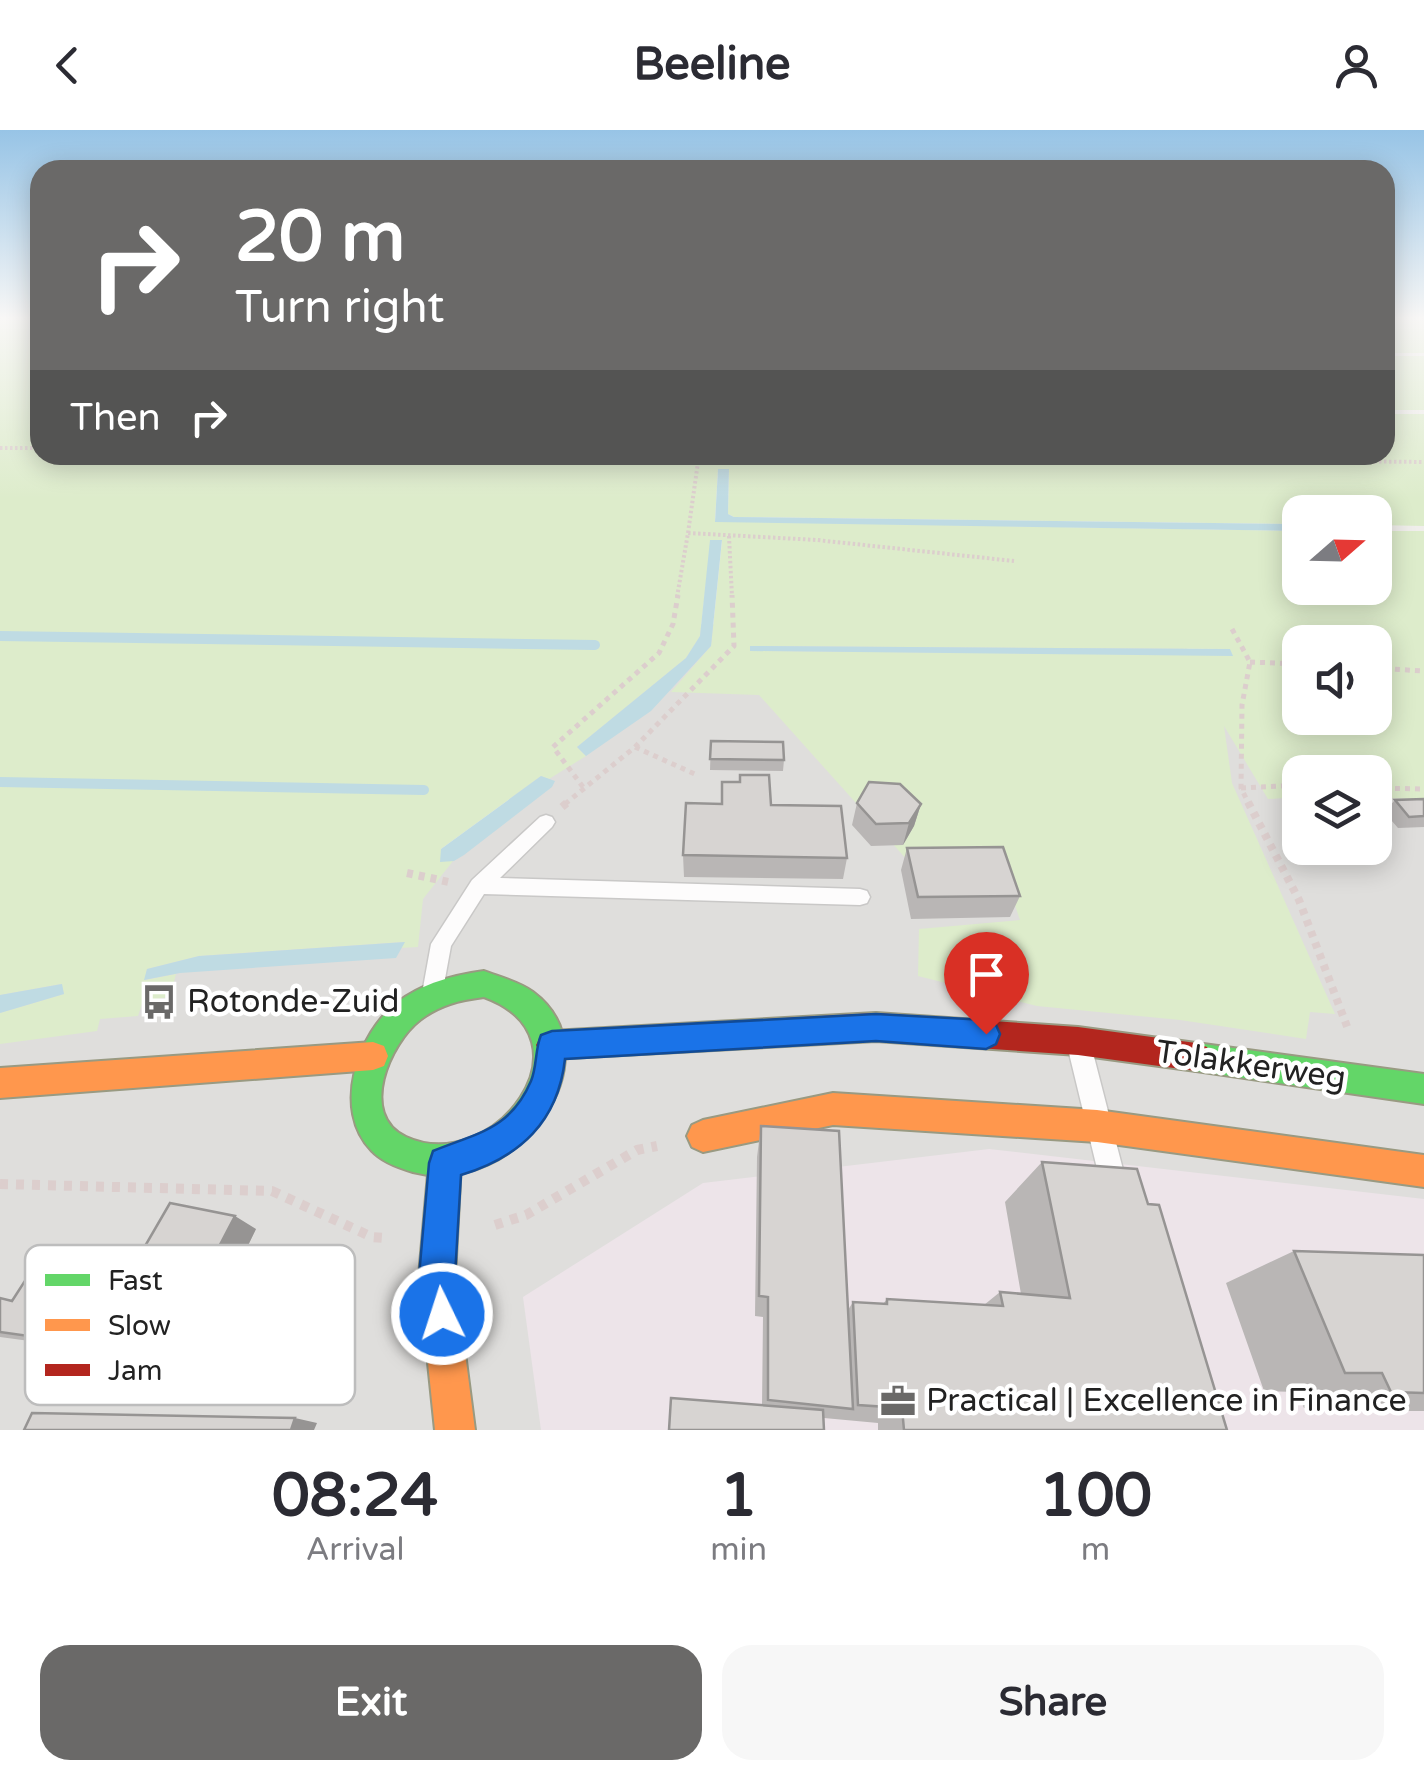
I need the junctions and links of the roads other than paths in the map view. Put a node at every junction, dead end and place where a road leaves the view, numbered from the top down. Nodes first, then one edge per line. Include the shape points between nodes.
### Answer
1 (546, 822) road end
2 (479, 886) junction
3 (860, 897) dead end
4 (433, 994) junction
5 (1078, 1041) junction
6 (552, 1045) junction
7 (374, 1056) junction
8 (0, 1083) edge
9 (1424, 1089) edge
10 (1097, 1126) junction
11 (702, 1136) road end
12 (445, 1163) junction
13 (1424, 1171) edge
14 (1124, 1221) edge
15 (455, 1430) edge

1 - 2 lane
2 - 3 lane
2 - 4 lane via 441,944
4 - 6 main road via 463,985 512,990 546,1024
4 - 7 main road via 394,1023
5 - 6 main road, Tolakkerweg via 876,1028
5 - 9 main road, Tolakkerweg
5 - 10 lane
6 - 12 main road via 547,1084 518,1128 488,1150
7 - 8 main road
7 - 12 main road via 365,1088 378,1134 401,1154
10 - 11 main road via 833,1109
10 - 13 main road
10 - 14 lane
12 - 15 main road via 437,1276

